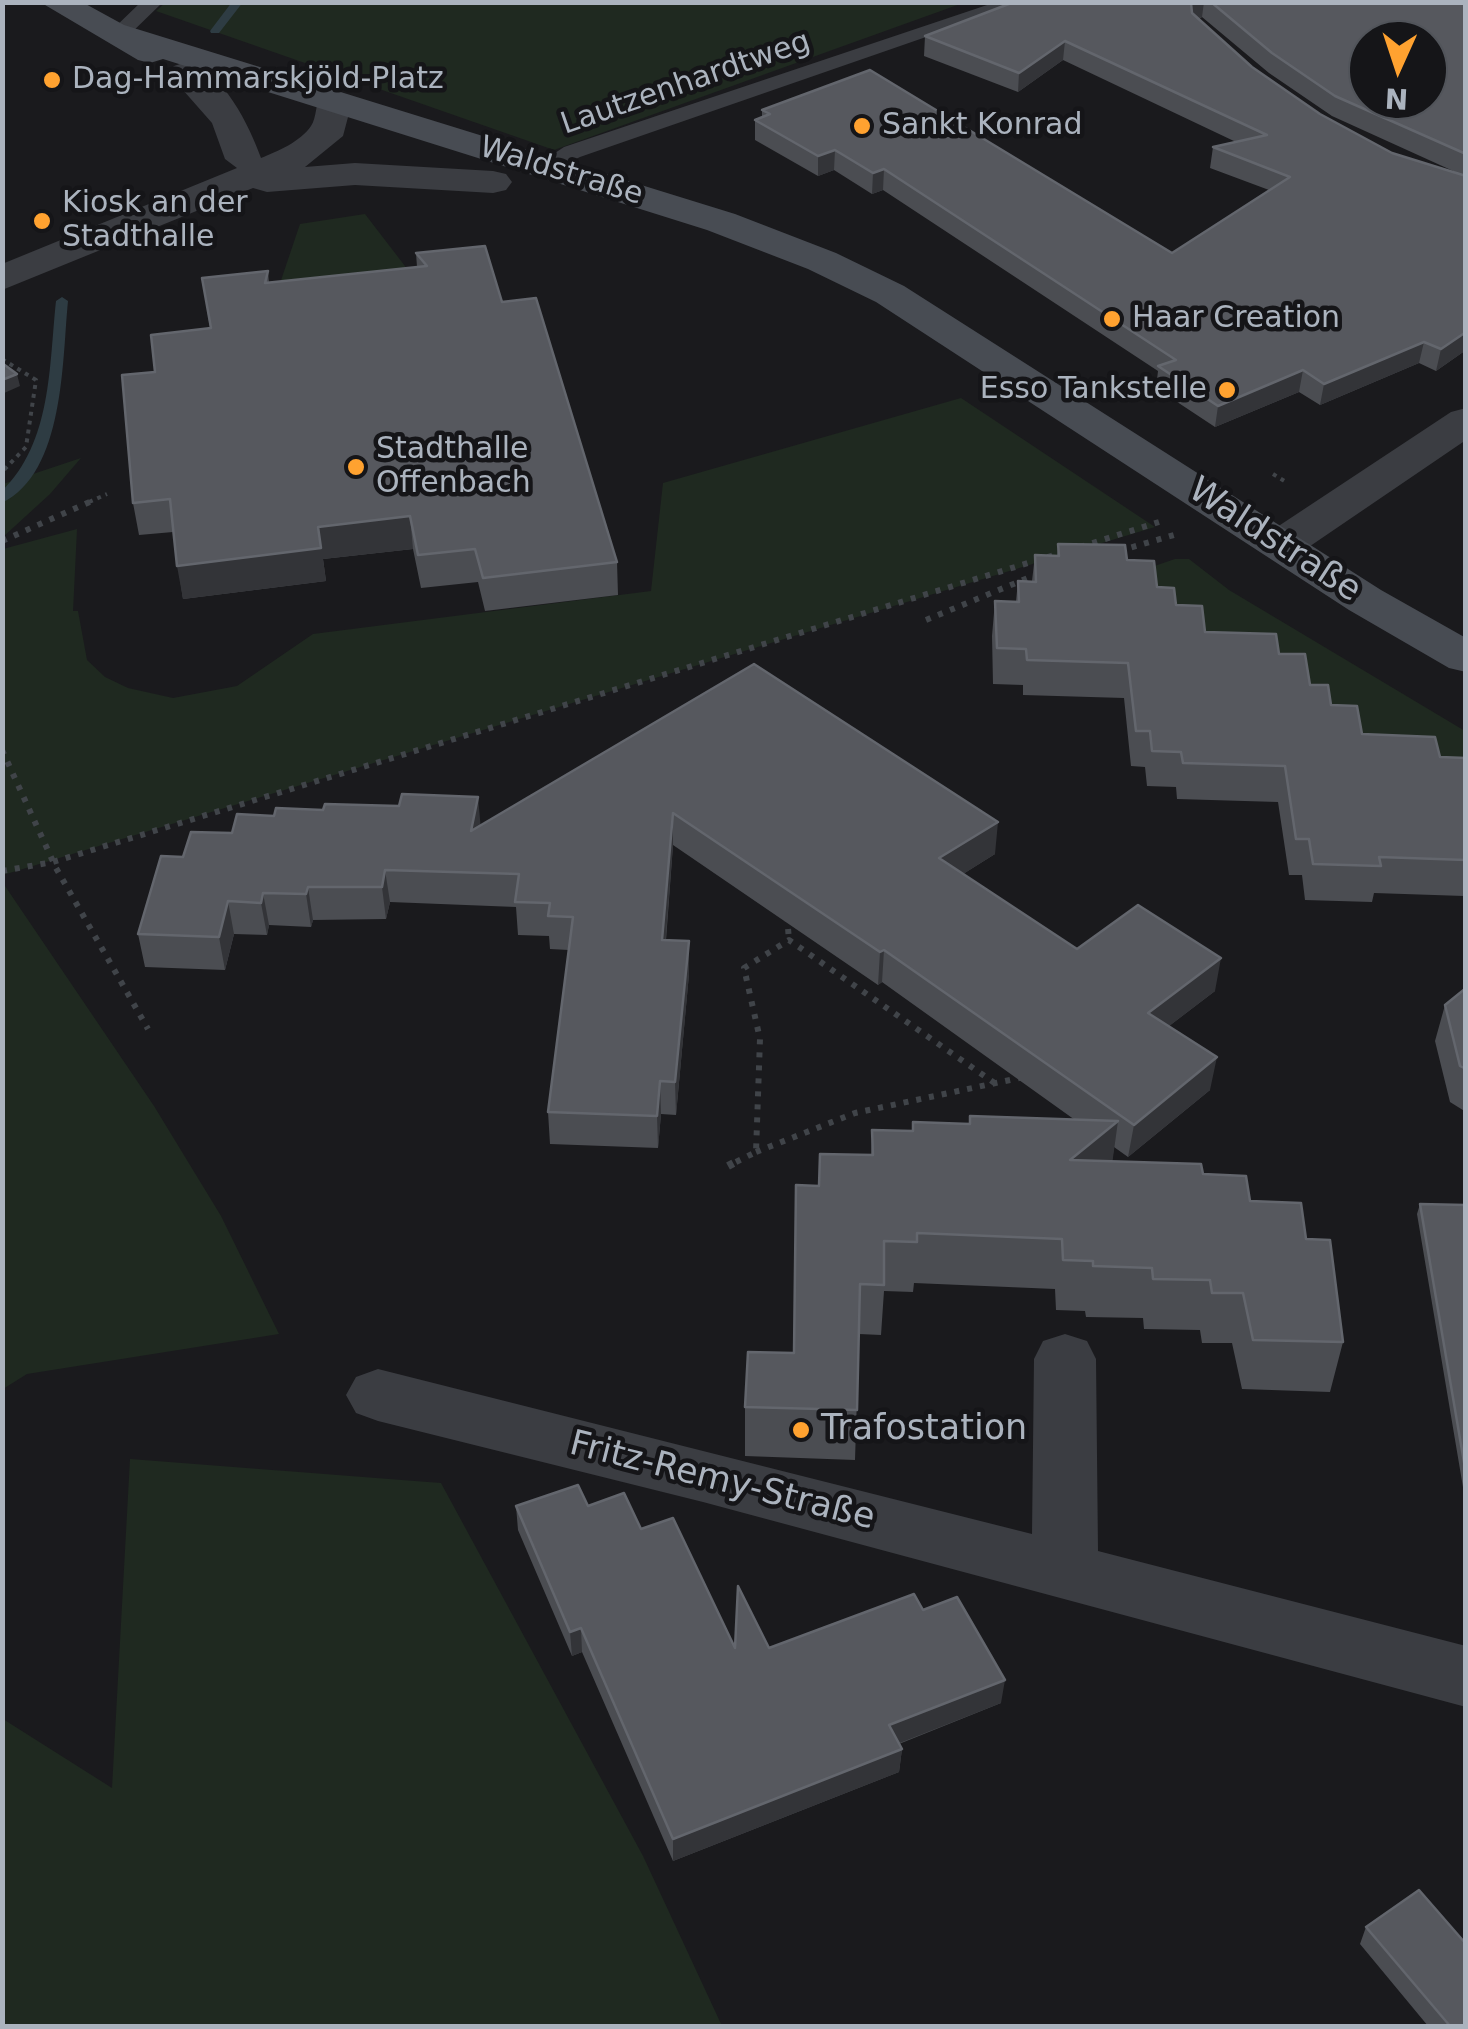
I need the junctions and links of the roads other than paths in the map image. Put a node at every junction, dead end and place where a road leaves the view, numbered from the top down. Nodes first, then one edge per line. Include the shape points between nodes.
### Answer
1 (56, 2) edge
2 (1017, 2) edge
3 (139, 17) edge
4 (186, 73) junction
5 (332, 115) junction
6 (412, 127) joint
7 (243, 159) junction
8 (545, 166) junction
9 (493, 182) junction
10 (210, 191) junction
11 (2, 278) edge
12 (983, 356) junction
13 (1466, 421) edge
14 (1280, 545) junction
15 (1466, 658) edge
16 (1065, 1359) dead end
17 (378, 1395) dead end
18 (1065, 1569) junction
19 (1466, 1677) edge

1 - 3 main road, Waldstraße
2 - 8 lane, Lautzenhardtweg
3 - 4 main road, Waldstraße
3 - 5 main road, Waldstraße
4 - 5 main road, Waldstraße
4 - 7 street via 228,120
5 - 6 street
5 - 7 street
5 - 9 main road, Waldstraße
5 - 10 street via 297,158
6 - 8 main road, Waldstraße
7 - 10 street
8 - 12 main road, Waldstraße via 822,260 890,294
9 - 10 street via 355,174
9 - 12 main road, Waldstraße via 775,274
10 - 11 street
12 - 14 main road, Waldstraße
13 - 14 street
14 - 15 main road, Waldstraße
16 - 18 street
17 - 18 street, Fritz-Remy-Straße
18 - 19 street, Fritz-Remy-Straße

